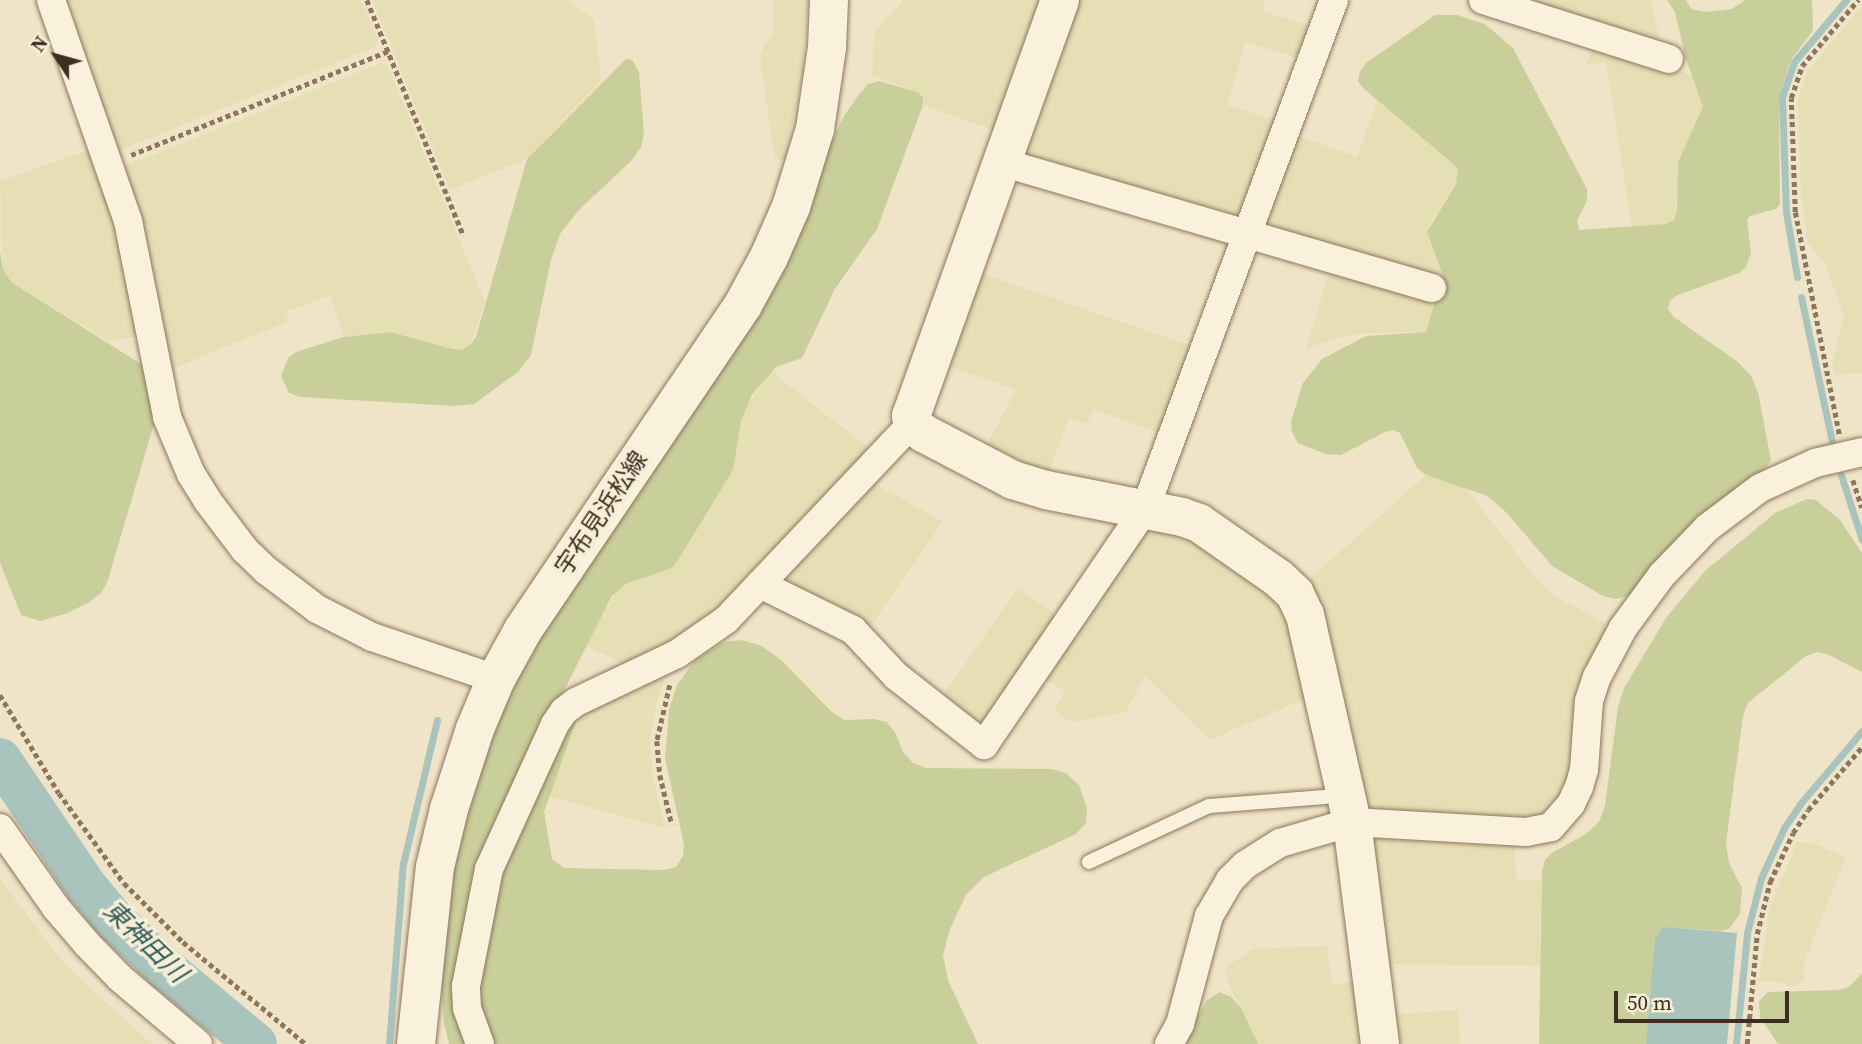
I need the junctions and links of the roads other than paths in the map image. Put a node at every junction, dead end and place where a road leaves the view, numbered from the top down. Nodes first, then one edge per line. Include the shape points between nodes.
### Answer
1 (51, 0) edge
2 (829, 0) edge
3 (1060, 0) edge
4 (1334, 0) edge
5 (1483, 0) edge
6 (1669, 59) dead end
7 (1001, 162) junction
8 (1247, 234) junction
9 (1432, 288) dead end
10 (913, 422) junction
11 (1853, 454) edge
12 (1144, 509) junction
13 (760, 584) junction
14 (496, 679) junction
15 (1349, 807) junction
16 (1, 830) edge
17 (1089, 862) dead end
18 (198, 1044) edge
19 (416, 1044) edge
20 (480, 1044) edge
21 (1169, 1044) edge
22 (1380, 1044) edge

1 - 14 street via 133,242 167,416 191,474 225,526 267,571 335,619 372,637
2 - 14 street, 宇布見浜松線 via 815,129 769,257 743,305 538,606
3 - 7 street
4 - 8 street
5 - 6 street
7 - 8 street
7 - 10 street via 914,404
8 - 9 street
8 - 12 street
10 - 12 street via 925,434 1013,480
10 - 13 street
11 - 15 street via 1787,474 1760,488 1707,528 1655,583 1623,628 1597,677 1589,701 1579,788 1551,827 1526,832
12 - 13 street via 984,745 896,676 853,630
12 - 15 street via 1182,517 1214,532 1295,594 1305,615
13 - 20 street via 703,639 576,702 555,724 489,869 466,986 467,1008
14 - 19 street, 宇布見浜松線 via 475,729 442,837 431,896
15 - 17 lane via 1325,797 1209,806
15 - 21 street via 1253,859 1230,880 1209,916 1180,1024
15 - 22 street
16 - 18 street via 95,953

